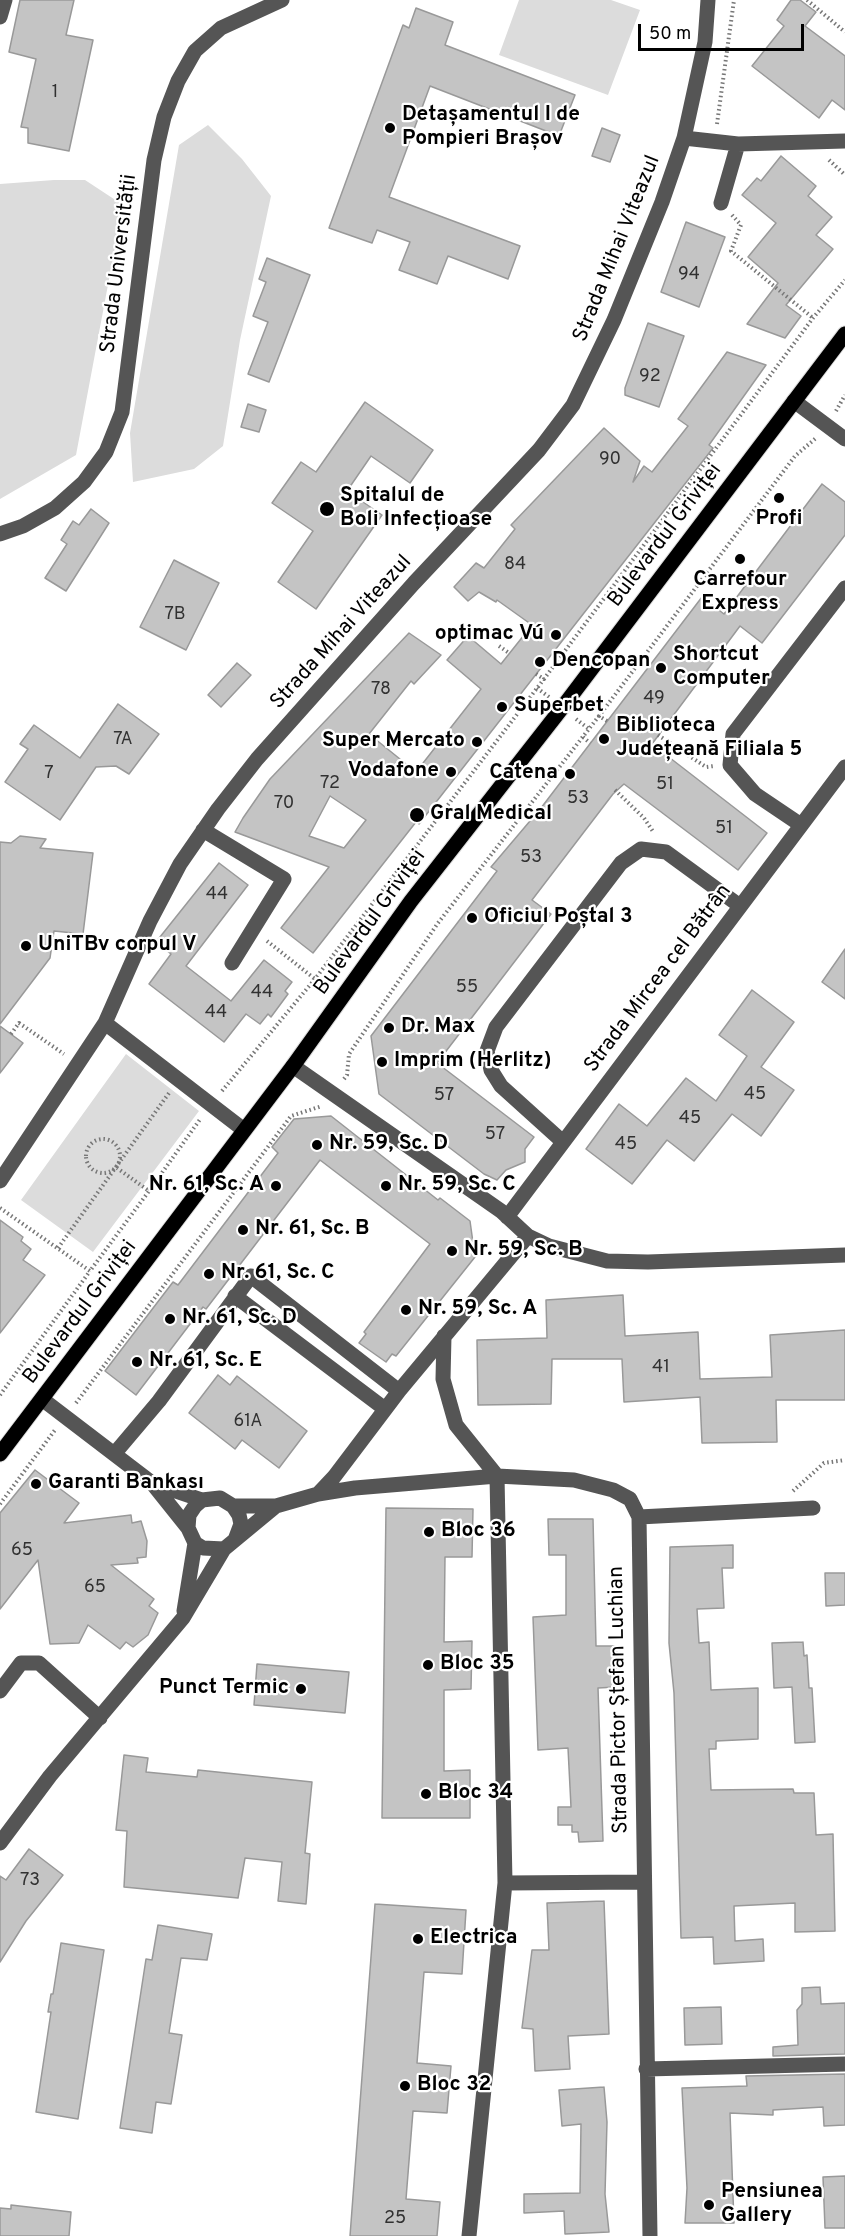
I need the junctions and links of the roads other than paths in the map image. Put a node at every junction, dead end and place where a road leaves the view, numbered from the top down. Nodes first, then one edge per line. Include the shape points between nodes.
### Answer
1 (5, 0) edge
2 (282, 0) edge
3 (708, 0) edge
4 (0, 17) edge
5 (684, 138) junction
6 (845, 141) edge
7 (738, 144) junction
8 (721, 203) road end
9 (845, 334) edge
10 (794, 401) junction
11 (845, 439) edge
12 (0, 534) edge
13 (845, 588) edge
14 (845, 767) edge
15 (801, 825) junction
16 (203, 830) junction
17 (741, 906) junction
18 (232, 963) dead end
19 (105, 1023) junction
20 (293, 1066) junction
21 (244, 1130) junction
22 (563, 1142) junction
23 (0, 1181) edge
24 (507, 1217) junction
25 (528, 1236) junction
26 (845, 1255) edge
27 (236, 1296) junction
28 (444, 1336) junction
29 (399, 1390) junction
30 (42, 1399) junction
31 (385, 1409) junction
32 (115, 1453) junction
33 (0, 1454) edge
34 (497, 1476) junction
35 (152, 1484) junction
36 (318, 1494) junction
37 (202, 1500) junction
38 (233, 1506) junction
39 (276, 1506) junction
40 (813, 1508) dead end
41 (639, 1517) junction
42 (188, 1528) junction
43 (195, 1543) junction
44 (230, 1544) junction
45 (183, 1618) junction
46 (0, 1691) edge
47 (100, 1718) junction
48 (0, 1843) edge
49 (643, 1882) junction
50 (505, 1883) junction
51 (845, 2064) edge
52 (646, 2069) junction
53 (469, 2236) edge
54 (650, 2236) edge

1 - 4 street
2 - 12 street, Strada Universității via 222,28 195,51 167,108 154,160 122,412 106,452 84,482 55,508
3 - 5 street, Strada Mihai Viteazul via 705,42
5 - 7 street
5 - 16 street, Strada Mihai Viteazul via 614,320 587,379 556,429 273,742
6 - 7 street
7 - 8 street
9 - 10 main road, Bulevardul Griviței
10 - 11 street
10 - 20 main road, Bulevardul Griviței via 411,901
13 - 15 street via 733,734 730,765 755,794
14 - 15 street, Strada Mircea cel Bătrân
15 - 17 street, Strada Mircea cel Bătrân
16 - 18 street via 284,879
16 - 19 street, Strada Mihai Viteazul via 155,911
17 - 22 street, Strada Mircea cel Bătrân
17 - 22 street via 666,852 641,849 621,863 496,1028 487,1051 490,1070 501,1086
19 - 21 street
19 - 23 street, Strada Mihai Viteazul
20 - 21 main road, Bulevardul Griviței
20 - 24 street
21 - 30 main road, Bulevardul Griviței
22 - 24 street, Strada Mircea cel Bătrân
24 - 25 street
25 - 26 street via 549,1246 608,1261
25 - 28 street
27 - 29 street via 251,1276
27 - 31 street
27 - 32 street via 159,1401
28 - 29 street
28 - 34 street via 443,1379 456,1425
29 - 31 street
30 - 32 street
30 - 33 main road, Bulevardul Griviței
31 - 36 street
32 - 35 street
34 - 36 street
34 - 41 street via 574,1480 613,1491 630,1499
34 - 50 street
35 - 37 street
35 - 42 street
36 - 39 street
37 - 38 street via 220,1498
37 - 42 street via 189,1515
38 - 39 street
38 - 44 street via 241,1524
39 - 44 street
40 - 41 street
41 - 49 street, Strada Pictor Ștefan Luchian
42 - 43 street
43 - 44 street via 209,1550
43 - 45 street
44 - 45 street
45 - 47 street
46 - 47 street via 21,1663 39,1663
47 - 48 street
49 - 50 street
49 - 52 street, Strada Pictor Ștefan Luchian
50 - 53 street
51 - 52 street
52 - 54 street, Strada Pictor Ștefan Luchian

